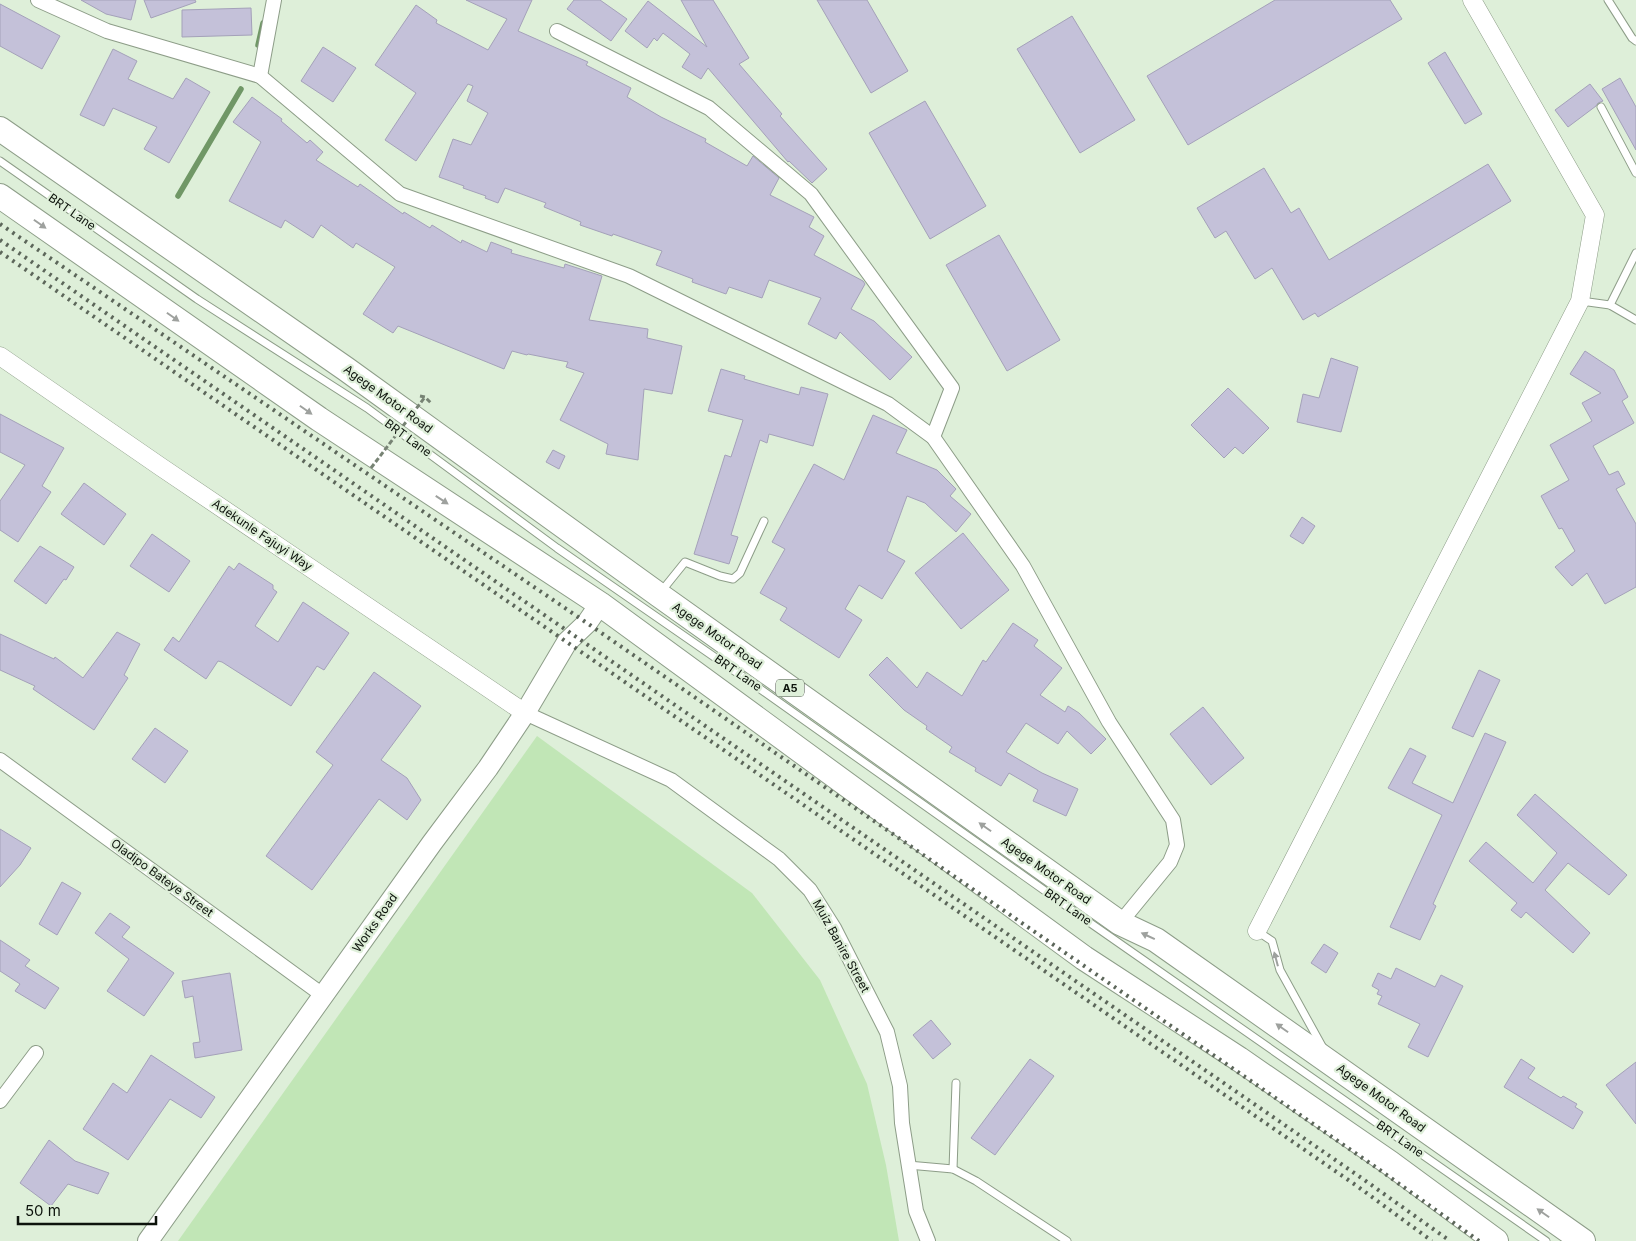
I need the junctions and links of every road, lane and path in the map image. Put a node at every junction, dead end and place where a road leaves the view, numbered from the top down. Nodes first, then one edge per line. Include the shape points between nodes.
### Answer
1 (38, 0) edge
2 (274, 0) edge
3 (1472, 0) edge
4 (1608, 0) edge
5 (557, 31) dead end
6 (1636, 41) edge
7 (260, 76) junction
8 (1601, 107) dead end
9 (0, 129) edge
10 (0, 161) edge
11 (1636, 173) edge
12 (0, 196) edge
13 (1636, 253) edge
14 (1580, 301) junction
15 (1610, 305) junction
16 (1636, 320) edge
17 (0, 356) edge
18 (425, 397) dead end
19 (933, 437) junction
20 (371, 468) dead end
21 (764, 521) dead end
22 (659, 595) junction
23 (600, 604) junction
24 (526, 713) junction
25 (0, 760) edge
26 (1120, 923) junction
27 (1257, 931) joint
28 (324, 996) junction
29 (36, 1053) dead end
30 (1332, 1064) junction
31 (956, 1083) dead end
32 (0, 1101) edge
33 (908, 1164) junction
34 (953, 1169) junction
35 (148, 1241) edge
36 (928, 1241) edge
37 (1067, 1241) edge
38 (1496, 1241) edge
39 (1546, 1241) edge
40 (1583, 1241) edge

1 - 7 street via 107,31
2 - 7 street
3 - 14 street via 1595,215
4 - 6 lane
5 - 19 street via 709,108 811,194 952,388
7 - 19 street via 400,194 629,276 888,404
8 - 11 lane
9 - 22 highway, Agege Motor Road / A5 via 346,369
10 - 39 lane, BRT Lane via 197,299 367,408 557,548
12 -> 23 highway via 319,419
13 - 15 lane
14 - 15 lane
14 - 27 street
15 - 16 lane
17 - 24 street, Adekunle Fajuyi Way
18 - 20 path, bridge
19 - 26 street via 1023,566 1109,722 1173,820 1177,845 1170,862
21 - 22 lane via 740,573 733,579 685,562
26 -> 22 highway, Agege Motor Road / A5
23 - 24 main road, Works Road via 587,623 567,642
23 - 38 highway via 1084,958 1247,1064
24 - 28 main road, Works Road
24 - 33 street, Muiz Banire Street via 671,780 778,859 810,890 834,928 886,1032 900,1086
25 - 28 street, Oladipo Bateye Street
30 -> 26 highway, Agege Motor Road / A5 via 1156,940
30 -> 27 lane via 1280,970 1272,941
28 - 35 main road, Works Road
29 - 32 street
40 -> 30 highway, Agege Motor Road / A5
31 - 34 lane
33 - 34 lane
33 - 36 street, Muiz Banire Street via 916,1211
34 - 37 lane

